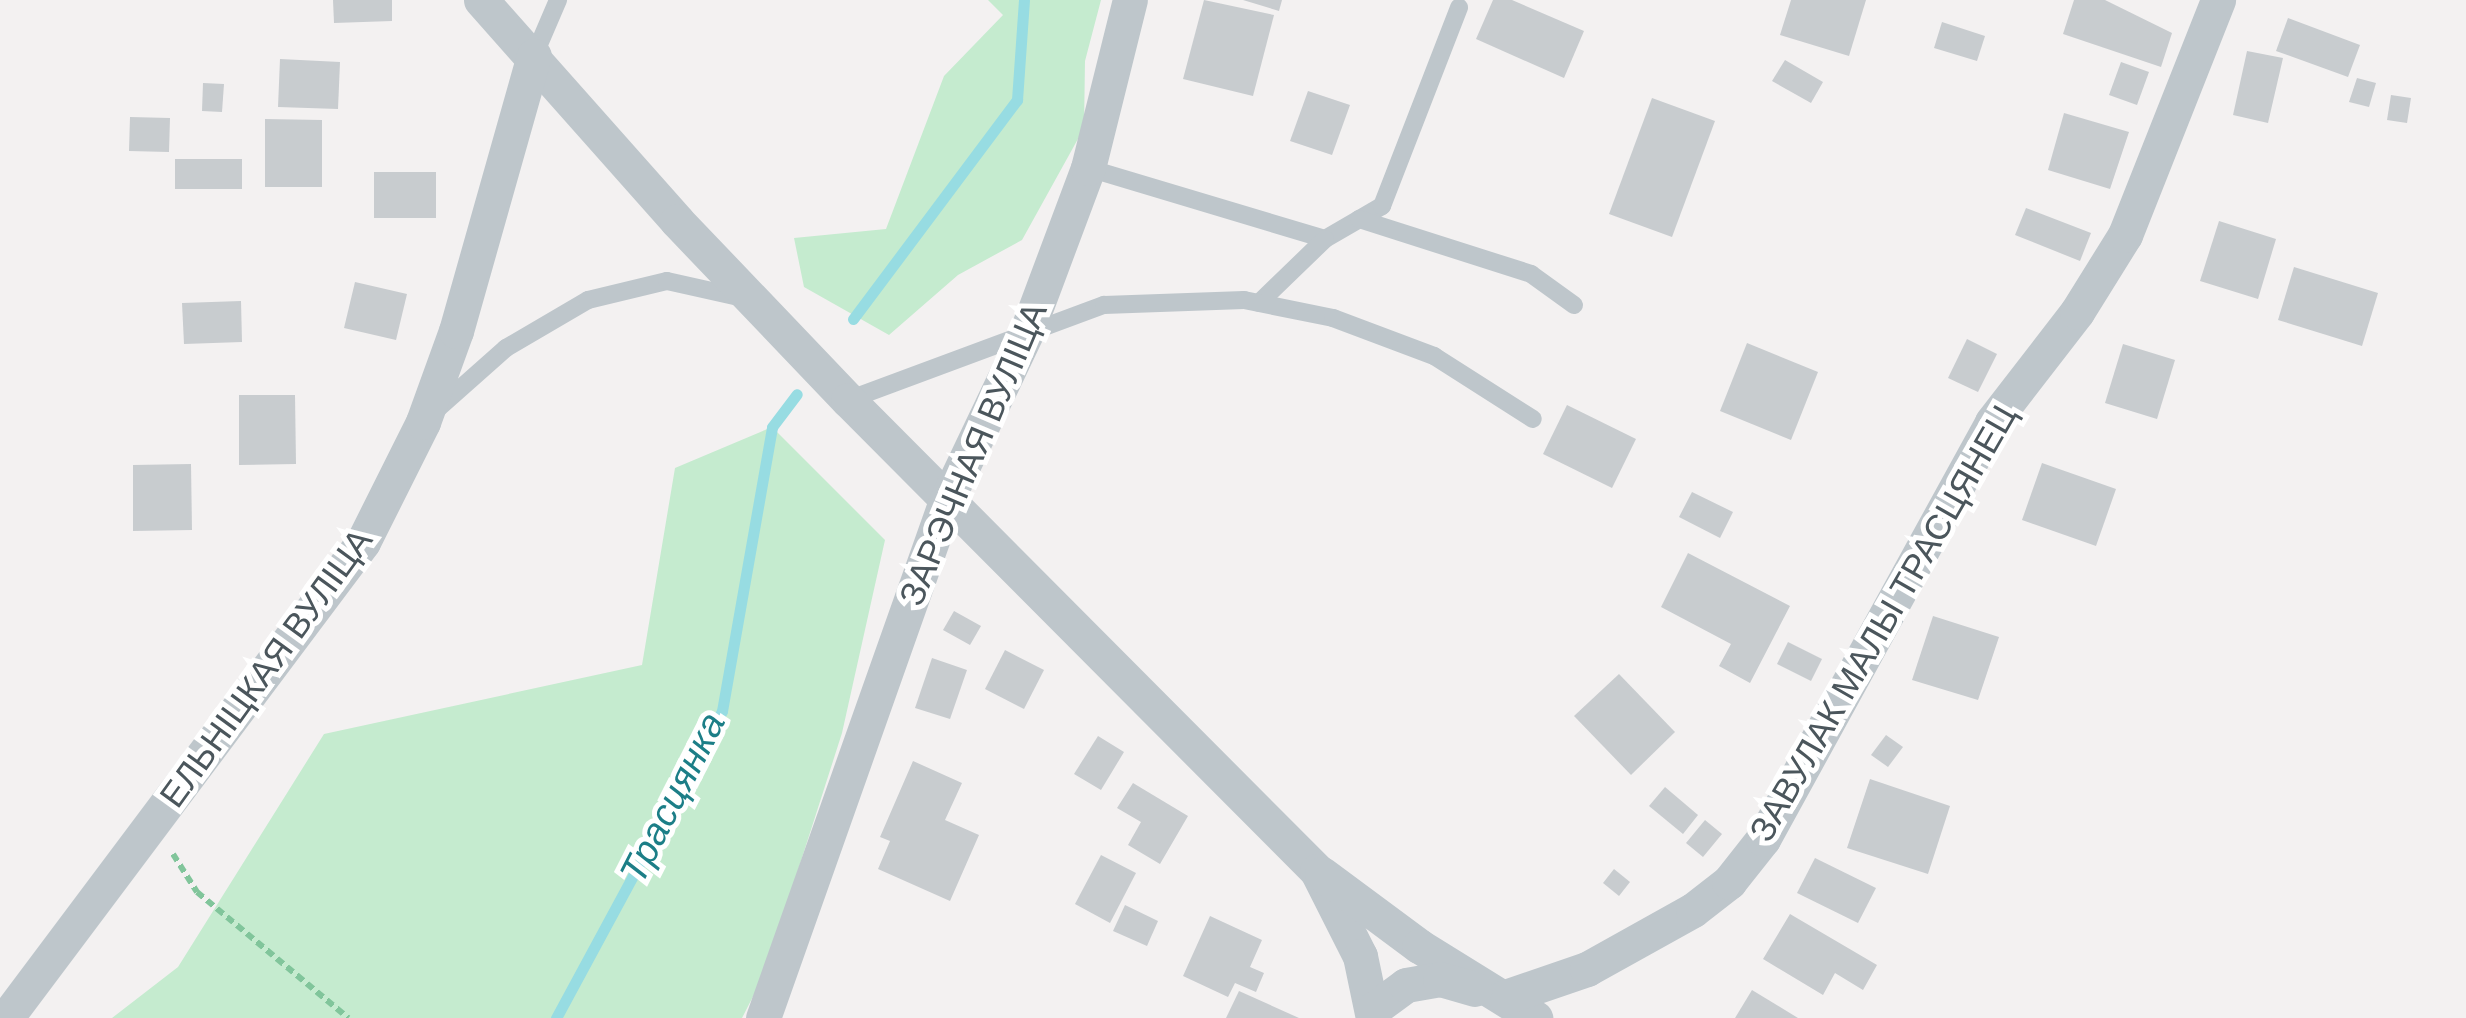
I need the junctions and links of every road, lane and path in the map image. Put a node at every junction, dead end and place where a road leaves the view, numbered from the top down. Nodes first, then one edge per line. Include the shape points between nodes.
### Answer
1 (482, 0) edge
2 (558, 0) edge
3 (1130, 0) edge
4 (2218, 0) edge
5 (1459, 6) dead end
6 (534, 56) junction
7 (1088, 168) junction
8 (1359, 219) junction
9 (1325, 239) junction
10 (753, 300) junction
11 (1259, 303) junction
12 (1574, 305) dead end
13 (1027, 331) junction
14 (848, 400) junction
15 (1533, 420) dead end
16 (423, 422) junction
17 (946, 500) junction
18 (176, 791) junction
19 (1317, 871) junction
20 (1505, 997) junction
21 (1372, 1014) edge
22 (6, 1018) edge
23 (348, 1018) edge
24 (763, 1018) edge
25 (1535, 1018) edge

1 - 6 street
2 - 6 lane
3 - 7 street, ЗАРЭЧНАЯ ВУЛІЦА
4 - 20 street, ЗАВУЛАК МАЛЫ ТРАСЦЯНЕЦ via 2125,235 2077,312 1992,422 1764,840 1729,882 1693,910 1587,969
5 - 8 lane via 1382,206
6 - 10 street
6 - 16 street, ЕЛЬНІЦКАЯ ВУЛІЦА via 456,332
7 - 9 lane
7 - 13 street, ЗАРЭЧНАЯ ВУЛІЦА
8 - 9 lane
8 - 12 lane via 1531,274
9 - 11 lane
10 - 14 street
10 - 16 lane via 667,281 588,300 506,348
11 - 13 lane via 1104,304
11 - 15 lane via 1333,318 1434,356
13 - 14 lane
13 - 17 street, ЗАРЭЧНАЯ ВУЛІЦА
14 - 17 street
16 - 18 street, ЕЛЬНІЦКАЯ ВУЛІЦА via 363,542
17 - 19 street
17 - 24 street, ЗАРЭЧНАЯ ВУЛІЦА
18 - 22 street, ЕЛЬНІЦКАЯ ВУЛІЦА
18 - 23 path via 169,834 176,868
19 - 20 street via 1419,946
19 - 21 street via 1360,956
20 - 21 street via 1440,979 1406,985
20 - 25 street

